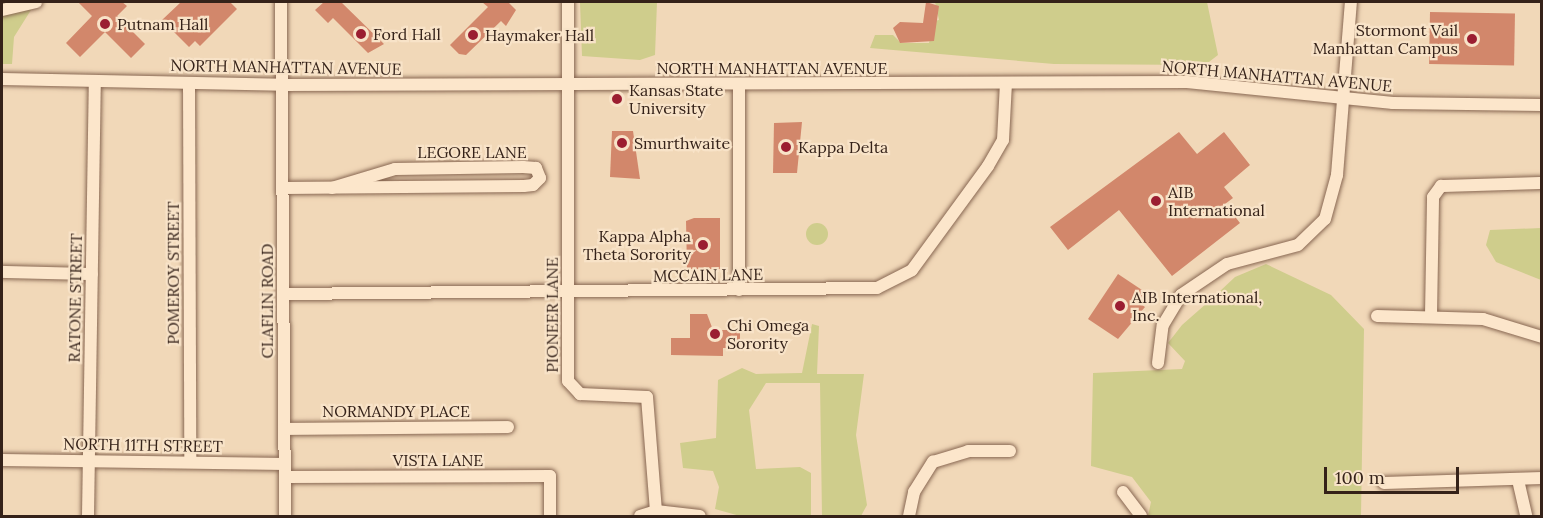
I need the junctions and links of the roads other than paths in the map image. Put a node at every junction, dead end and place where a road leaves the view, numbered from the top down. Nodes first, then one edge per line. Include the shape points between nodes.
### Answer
1 (36, 2) edge
2 (281, 2) edge
3 (568, 2) edge
4 (1351, 2) edge
5 (2, 10) edge
6 (2, 79) edge
7 (95, 81) junction
8 (189, 83) junction
9 (1006, 83) junction
10 (739, 84) junction
11 (282, 85) junction
12 (569, 85) junction
13 (1344, 98) junction
14 (1542, 105) edge
15 (1542, 183) edge
16 (283, 188) junction
17 (332, 188) junction
18 (2, 272) edge
19 (92, 274) junction
20 (739, 290) junction
21 (568, 293) junction
22 (284, 294) junction
23 (1431, 315) junction
24 (1377, 316) dead end
25 (1542, 337) edge
26 (1158, 363) dead end
27 (508, 427) dead end
28 (285, 429) junction
29 (1010, 451) dead end
30 (2, 460) edge
31 (89, 461) junction
32 (190, 462) junction
33 (285, 464) junction
34 (285, 477) junction
35 (1542, 478) edge
36 (1518, 480) junction
37 (1384, 483) dead end
38 (1123, 492) dead end
39 (656, 511) junction
40 (88, 516) edge
41 (285, 516) edge
42 (550, 516) edge
43 (640, 516) edge
44 (700, 516) edge
45 (909, 516) edge
46 (1141, 516) edge
47 (1526, 516) edge

1 - 5 street
2 - 11 street, CLAFLIN ROAD
3 - 12 street
4 - 13 street
6 - 7 street, NORTH MANHATTAN AVENUE
7 - 8 street, NORTH MANHATTAN AVENUE
7 - 19 street, RATONE STREET
8 - 11 street, NORTH MANHATTAN AVENUE
8 - 32 street, POMEROY STREET
9 - 10 street, NORTH MANHATTAN AVENUE
9 - 13 street, NORTH MANHATTAN AVENUE via 1187,82
9 - 20 street, MCCAIN LANE via 1003,140 912,270 877,288
10 - 12 street, NORTH MANHATTAN AVENUE
10 - 20 street
11 - 12 street, NORTH MANHATTAN AVENUE
11 - 16 street, CLAFLIN ROAD
12 - 21 street, PIONEER LANE
13 - 14 street, NORTH MANHATTAN AVENUE
13 - 26 street via 1333,198 1319,227 1291,249 1227,264 1181,295 1163,325
15 - 23 street via 1442,186 1433,197
16 - 17 street, LEGORE LANE
16 - 22 street, CLAFLIN ROAD
17 - 17 street, LEGORE LANE via 533,186 540,178 536,168 523,167 395,169
18 - 19 street
19 - 31 street, RATONE STREET
20 - 21 street, MCCAIN LANE
21 - 22 street, MCCAIN LANE
21 - 39 street, PIONEER LANE via 568,381 580,394 640,394 650,403
22 - 28 street, CLAFLIN ROAD
23 - 24 street
23 - 25 street via 1483,319
27 - 28 street, NORMANDY PLACE
28 - 33 street, CLAFLIN ROAD
29 - 45 street via 968,451 933,462 914,492
30 - 31 street, NORTH 11TH STREET
31 - 32 street, NORTH 11TH STREET
31 - 40 street, RATONE STREET
32 - 33 street, NORTH 11TH STREET
33 - 34 street, CLAFLIN ROAD
34 - 41 street, CLAFLIN ROAD
34 - 42 street, VISTA LANE via 550,476
35 - 36 street
36 - 37 street
36 - 47 street
38 - 46 street
39 - 43 street
39 - 44 street

